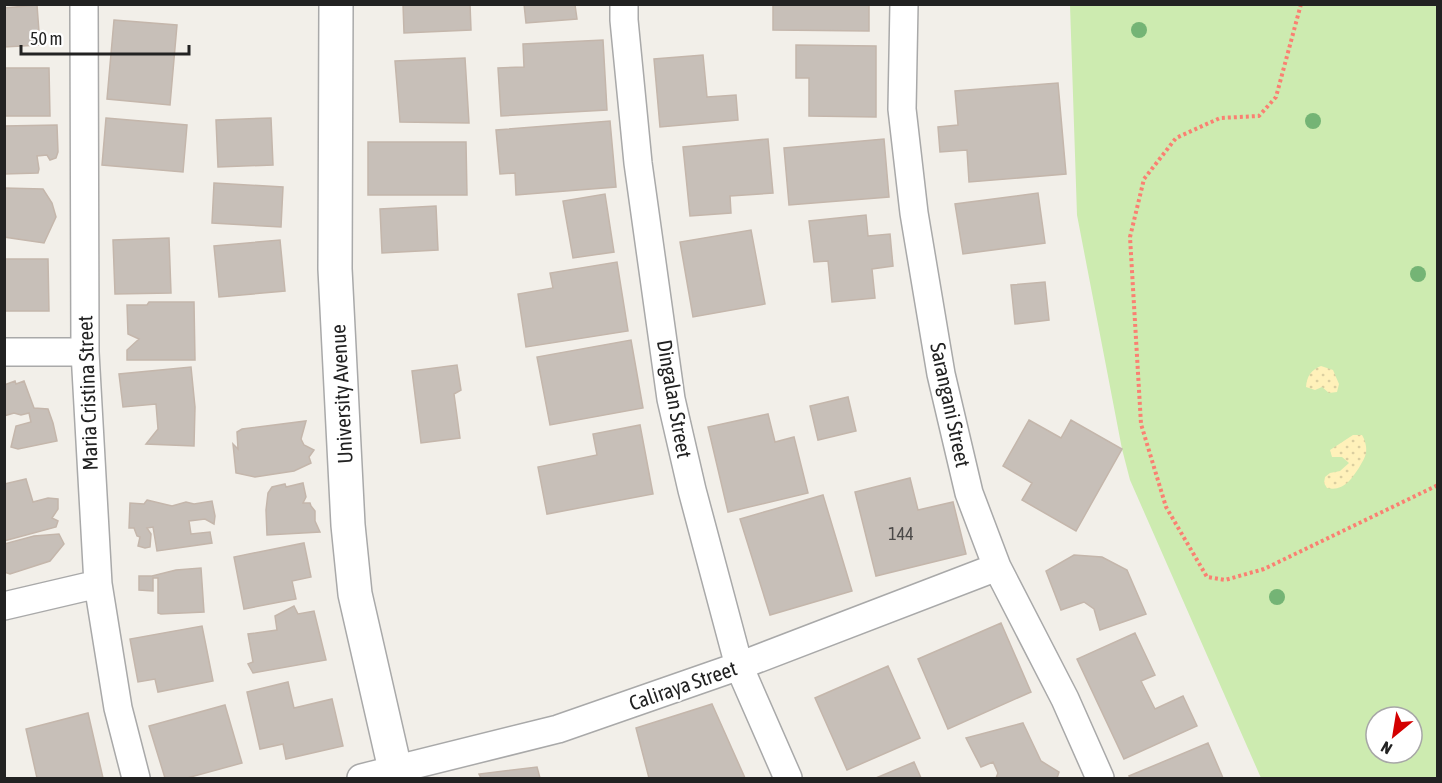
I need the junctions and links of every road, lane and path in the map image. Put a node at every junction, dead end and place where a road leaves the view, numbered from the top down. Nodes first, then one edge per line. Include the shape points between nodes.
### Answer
1 (84, 4) edge
2 (336, 4) edge
3 (624, 4) edge
4 (904, 4) edge
5 (1301, 4) edge
6 (4, 352) edge
7 (85, 352) junction
8 (1437, 485) edge
9 (997, 567) junction
10 (98, 584) junction
11 (4, 606) edge
12 (739, 666) junction
13 (396, 775) edge
14 (136, 778) edge
15 (361, 778) edge
16 (788, 778) edge
17 (1100, 778) edge

1 - 7 street, Maria Cristina Street
2 - 13 street, University Avenue via 335,269 348,525 355,594
3 - 12 street, Dingalan Street via 638,163 670,399
4 - 9 street, Sarangani Street via 902,109 914,213 941,374 969,493
5 - 8 path via 1276,97 1265,110 1259,116 1220,117 1176,138 1144,179 1130,237 1141,424 1166,507 1207,577 1225,580 1264,569
6 - 7 street
7 - 10 street, Maria Cristina Street
9 - 12 street, Caliraya Street
9 - 17 street, Sarangani Street via 1065,699
10 - 11 street
10 - 14 street, Maria Cristina Street via 118,708
12 - 13 street, Caliraya Street via 558,729
12 - 16 street, Dingalan Street
13 - 15 street, Caliraya Street

